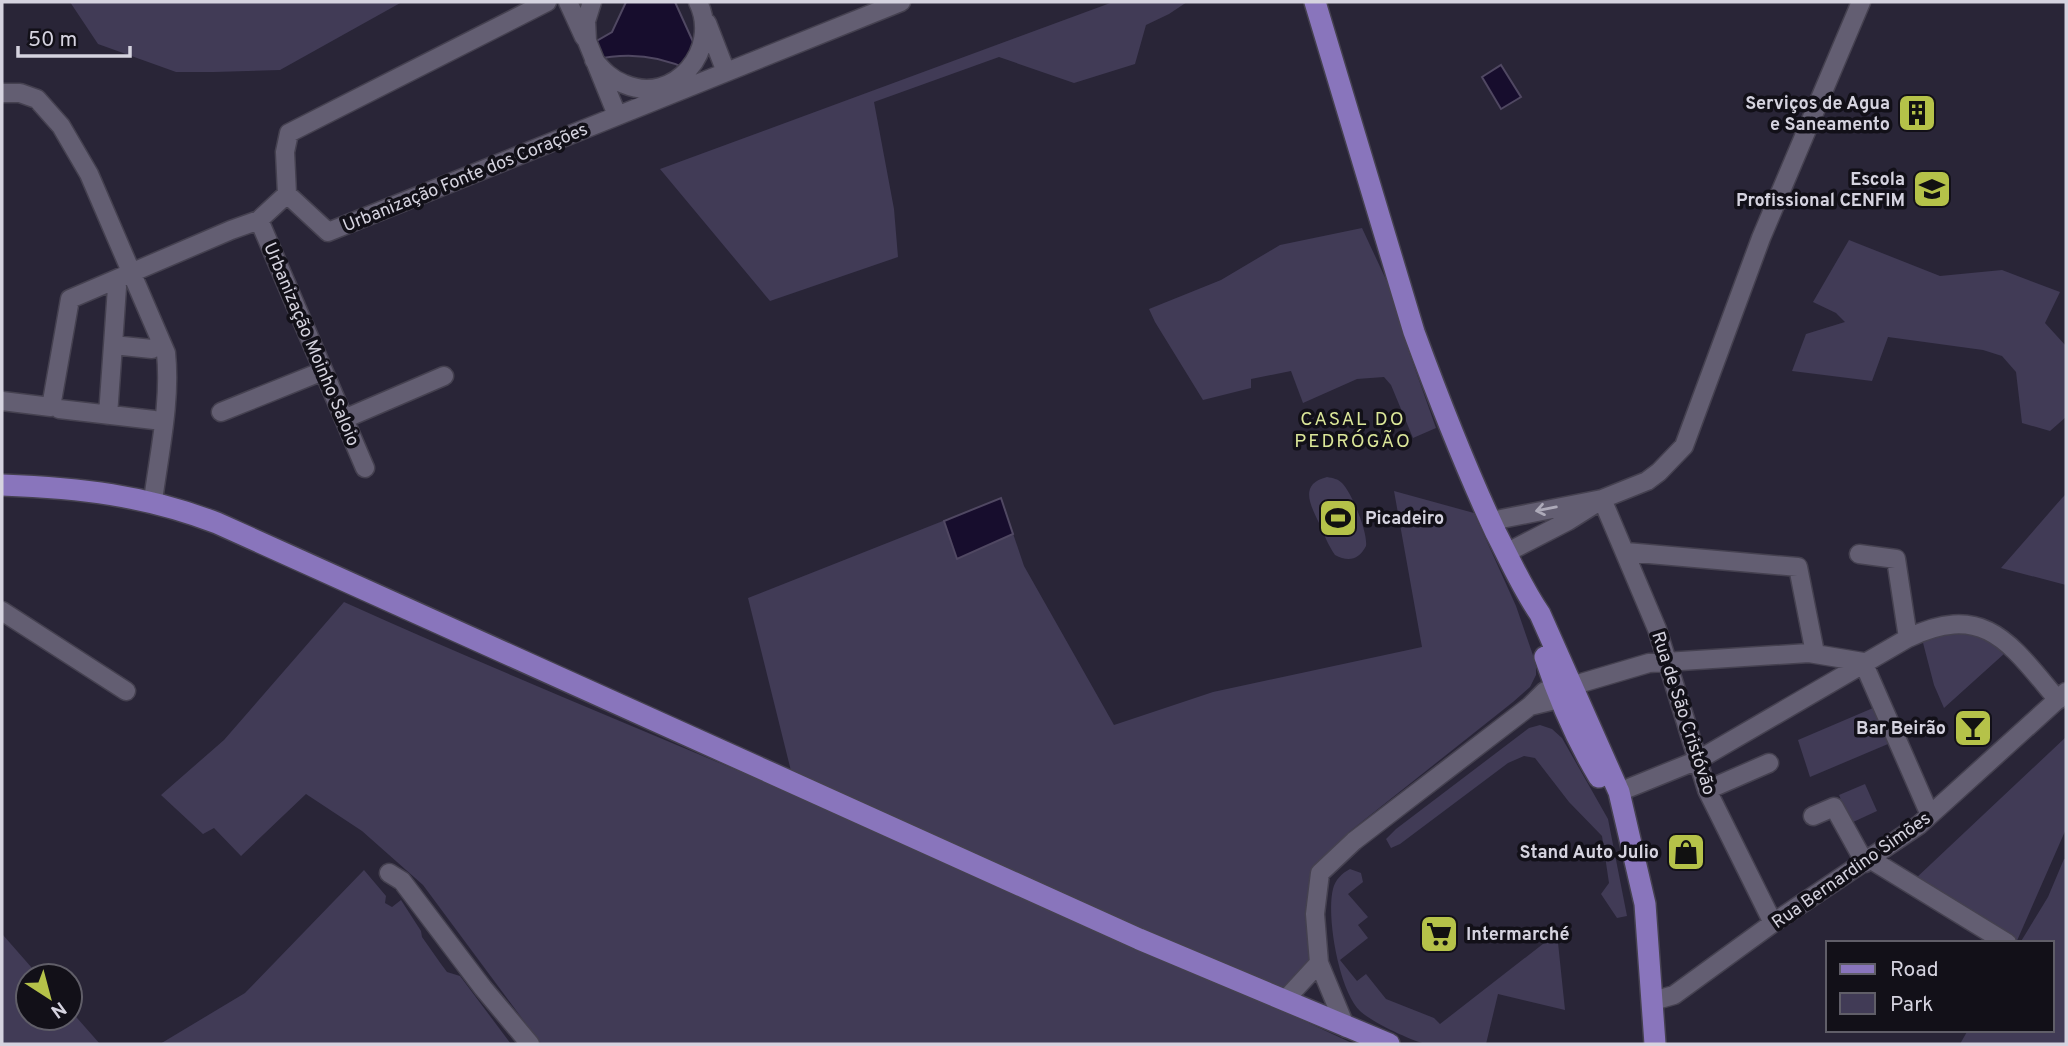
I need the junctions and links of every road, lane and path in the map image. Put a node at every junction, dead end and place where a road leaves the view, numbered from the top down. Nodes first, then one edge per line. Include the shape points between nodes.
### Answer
1 (547, 2) edge
2 (568, 2) edge
3 (592, 2) edge
4 (901, 2) edge
5 (1315, 2) edge
6 (1861, 2) edge
7 (700, 7) edge
8 (586, 41) junction
9 (594, 60) junction
10 (726, 72) junction
11 (669, 89) junction
12 (2, 93) edge
13 (617, 115) junction
14 (288, 194) junction
15 (259, 220) junction
16 (132, 274) junction
17 (117, 287) dead end
18 (113, 345) junction
19 (152, 348) dead end
20 (323, 371) junction
21 (444, 376) dead end
22 (2, 401) edge
23 (58, 410) dead end
24 (221, 412) dead end
25 (108, 415) junction
26 (344, 419) junction
27 (154, 420) dead end
28 (365, 468) dead end
29 (2, 485) edge
30 (1602, 499) junction
31 (153, 501) junction
32 (1491, 521) junction
33 (1626, 552) junction
34 (1506, 553) junction
35 (1859, 554) dead end
36 (2, 611) edge
37 (1908, 638) junction
38 (1815, 653) junction
39 (1863, 662) junction
40 (1669, 663) junction
41 (1564, 689) junction
42 (126, 691) dead end
43 (2062, 696) edge
44 (1698, 760) junction
45 (1769, 763) dead end
46 (1707, 790) junction
47 (1620, 799) junction
48 (1930, 815) junction
49 (1813, 816) dead end
50 (1868, 861) junction
51 (388, 873) dead end
52 (1773, 923) junction
53 (2003, 941) edge
54 (1319, 963) junction
55 (1284, 1001) junction
56 (1653, 1001) junction
57 (1346, 1028) junction
58 (1655, 1043) edge
59 (530, 1044) edge
60 (1389, 1044) edge

1 - 14 street via 289,133 285,152
2 - 8 street
3 - 8 street
4 - 10 street, Urbanização Fonte dos Corações
5 - 32 main road via 1414,332
6 - 30 street via 1761,238 1684,446 1647,481
7 - 10 street
7 - 11 street via 705,29 699,55
8 - 9 street
9 - 11 street via 608,76 626,86
9 - 13 street
10 - 11 street, Urbanização Fonte dos Corações
11 - 13 street, Urbanização Fonte dos Corações
12 - 16 street via 37,99 61,126 89,174
13 - 14 street, Urbanização Fonte dos Corações via 328,232
14 - 15 street, Urbanização Moinho Saloio
15 - 16 street, Urbanização Moinho Saloio
15 - 20 street, Urbanização Moinho Saloio
16 - 22 street, Urbanização Moinho Saloio via 70,299 51,407
16 - 31 street via 166,354
17 - 18 street
18 - 19 street
18 - 25 street
20 - 24 street
20 - 26 street, Urbanização Moinho Saloio
21 - 26 street
23 - 25 street
25 - 27 street
26 - 28 street, Urbanização Moinho Saloio
29 - 31 main road
30 -> 32 street
30 - 33 street, Rua de São Cristóvão
30 - 34 street
31 - 55 main road via 250,536
32 - 34 main road
33 - 38 street via 1798,567
33 - 40 street, Rua de São Cristóvão
34 - 41 main road
35 - 37 street via 1896,559
36 - 42 street
37 - 39 street
37 - 43 street via 1958,622 1986,629 2012,646
38 - 39 street
38 - 40 street
39 - 44 street
39 - 48 street
40 - 41 street via 1648,663
40 - 44 street, Rua de São Cristóvão
41 - 47 main road via 1588,759 1609,794
41 - 54 street via 1551,701 1530,706 1354,841 1320,873 1314,914
43 - 48 street, Rua Bernardino Simões
44 - 46 street, Rua de São Cristóvão
44 - 47 street
45 - 46 street
46 - 52 street, Rua de São Cristóvão
47 - 56 main road via 1645,904
48 - 50 street, Rua Bernardino Simões
49 - 50 street via 1834,807
50 - 52 street, Rua Bernardino Simões
50 - 53 street
51 - 59 street via 402,881
52 - 56 street, Rua Bernardino Simões via 1674,995
54 - 55 street
54 - 57 street
55 - 57 main road
56 - 58 main road
57 - 60 main road

